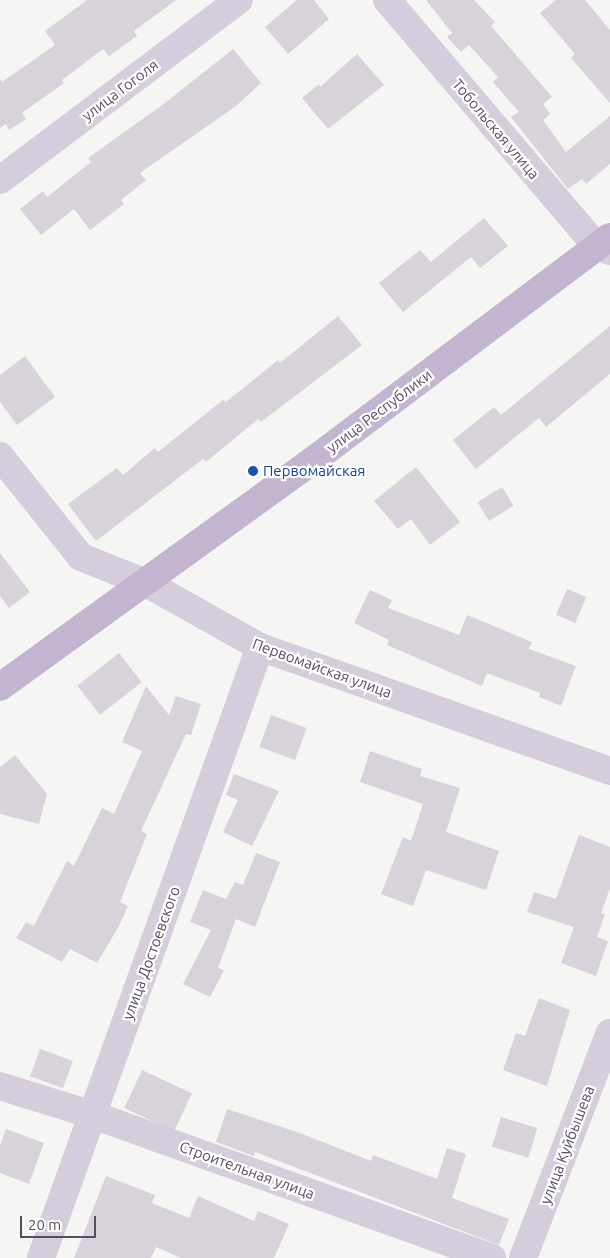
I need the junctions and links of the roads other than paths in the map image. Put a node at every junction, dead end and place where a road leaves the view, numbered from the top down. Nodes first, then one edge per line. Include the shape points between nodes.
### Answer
1 (239, 0) edge
2 (387, 0) edge
3 (0, 180) edge
4 (605, 245) edge
5 (0, 456) edge
6 (146, 583) junction
7 (260, 647) junction
8 (0, 687) edge
9 (610, 771) edge
10 (610, 1033) edge
11 (0, 1086) edge
12 (93, 1115) junction
13 (41, 1258) edge
14 (492, 1258) edge
15 (523, 1258) edge

1 - 3 street, улица Гоголя
2 - 4 street, Тобольская улица
4 - 6 main road, улица Республики
5 - 6 street, Первомайская улица via 81,557
6 - 7 street, Первомайская улица
6 - 8 main road, улица Республики
7 - 9 street, Первомайская улица
7 - 12 street, улица Достоевского
10 - 15 street, улица Куйбышева
11 - 12 street, Строительная улица
12 - 13 street, улица Достоевского
12 - 14 street, Строительная улица

